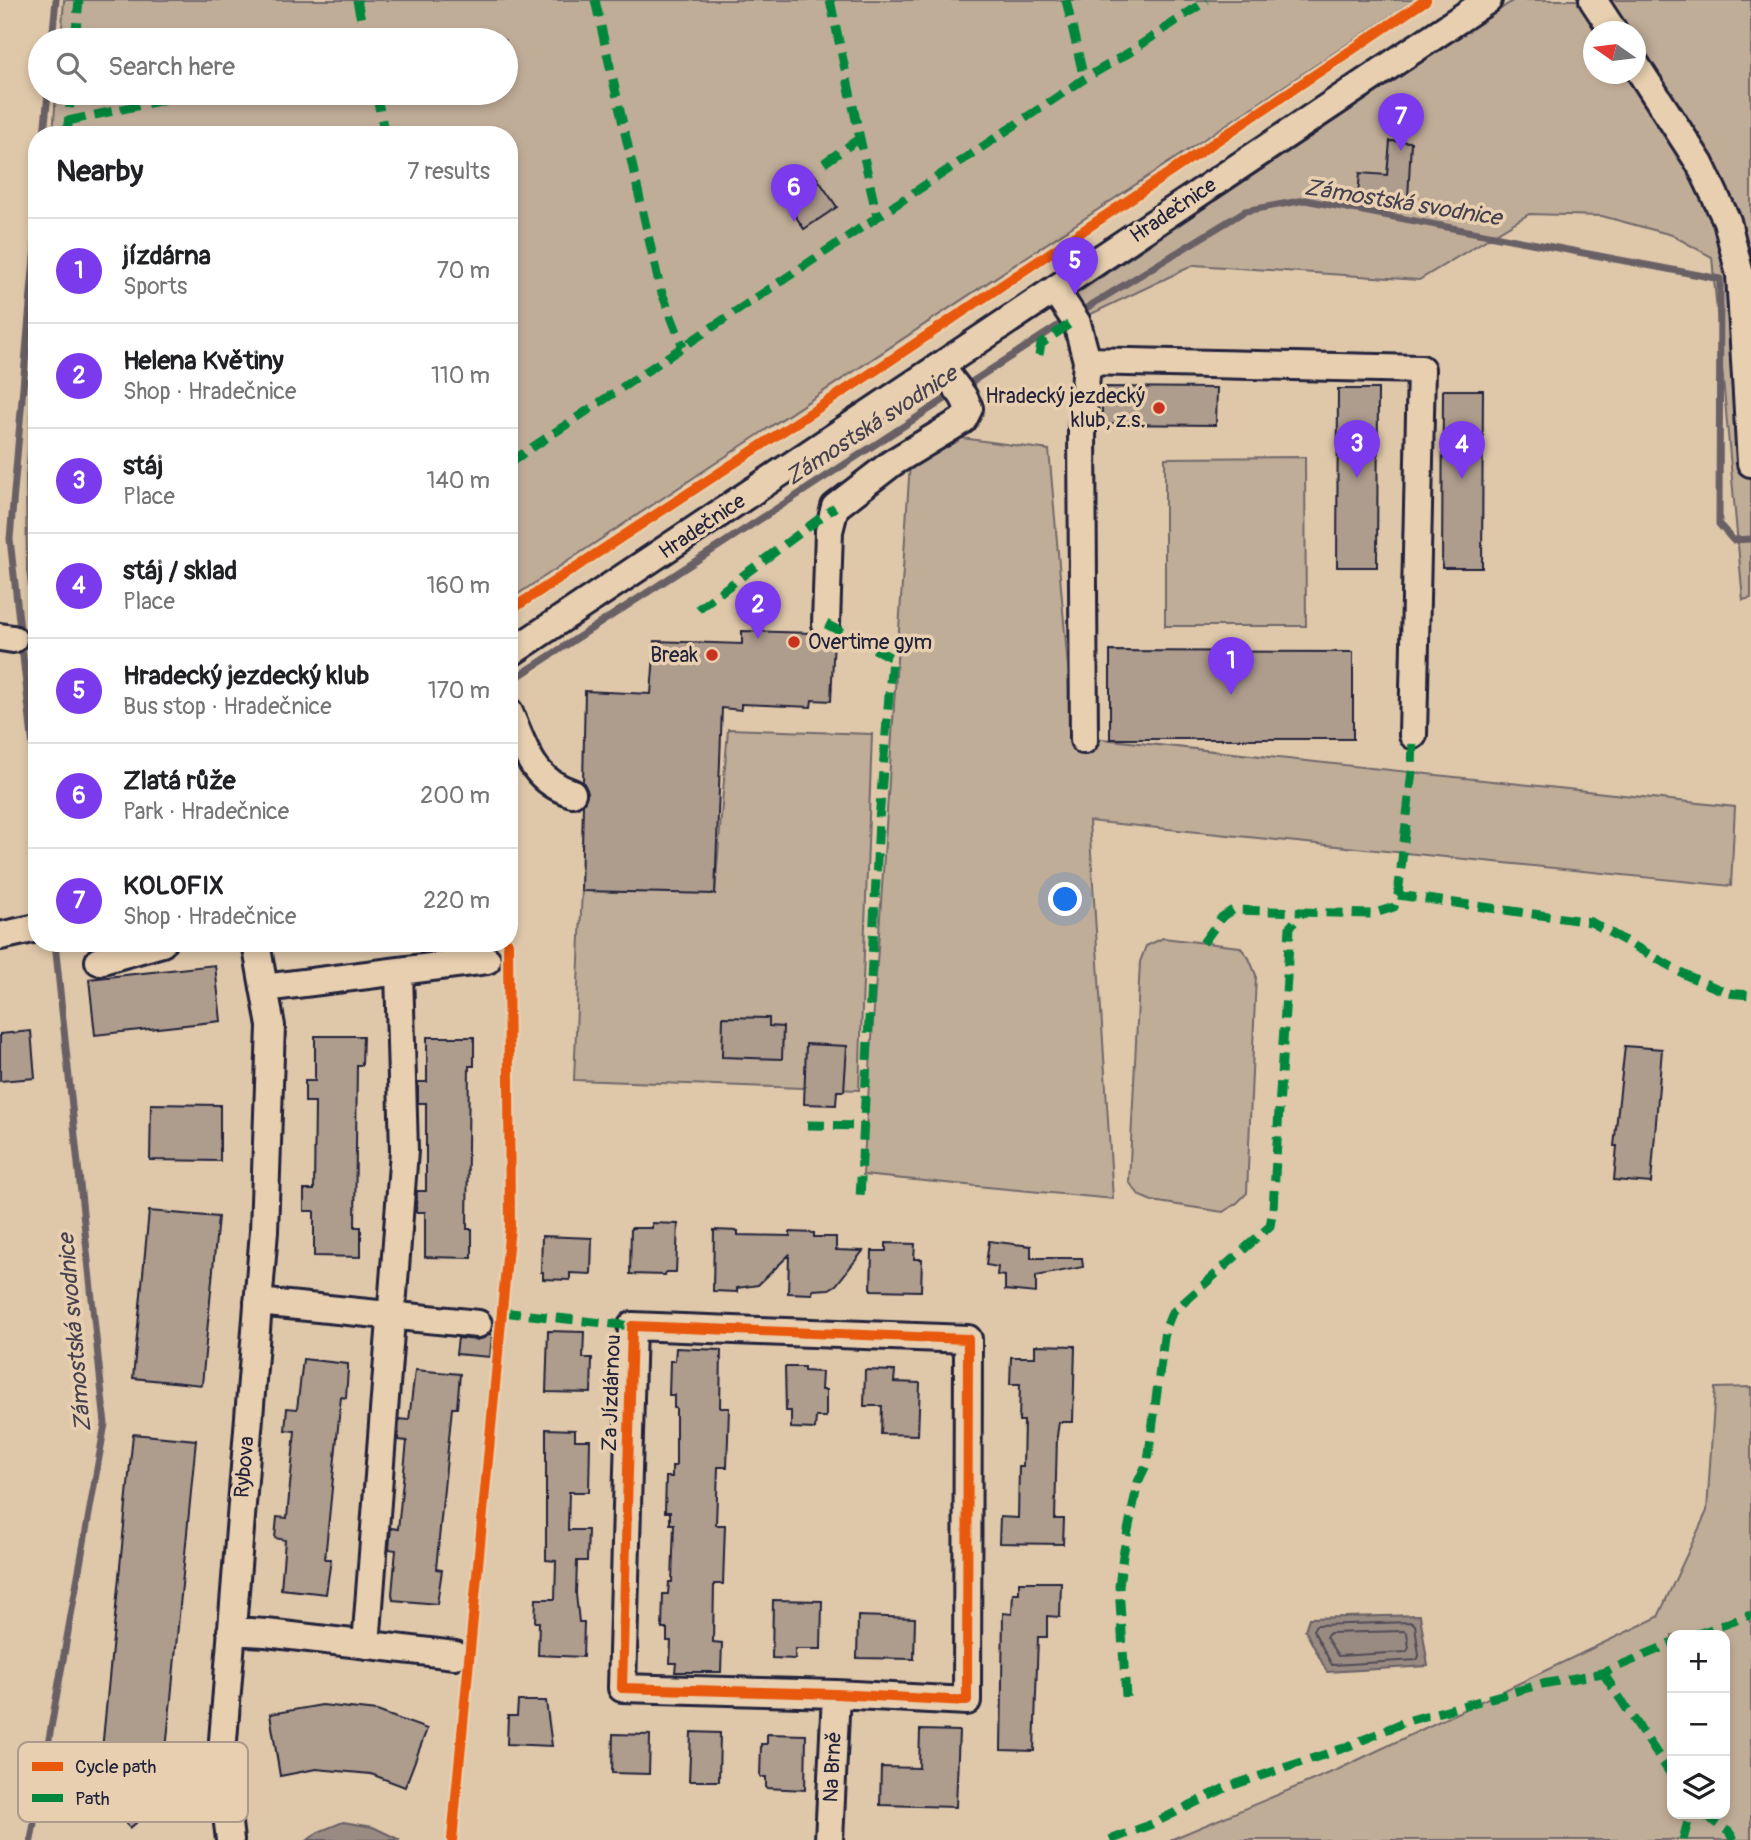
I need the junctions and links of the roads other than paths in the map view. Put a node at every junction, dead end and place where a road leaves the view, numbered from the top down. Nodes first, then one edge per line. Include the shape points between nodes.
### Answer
1 (1488, 0) edge
2 (1594, 0) edge
3 (1607, 21) edge
4 (1646, 81) edge
5 (1055, 290) junction
6 (1087, 361) junction
7 (941, 367) junction
8 (1751, 463) edge
9 (825, 624) dead end
10 (518, 648) edge
11 (518, 731) edge
12 (1413, 735) dead end
13 (1084, 740) dead end
14 (572, 793) dead end
15 (28, 930) edge
16 (0, 936) edge
17 (130, 952) edge
18 (258, 952) edge
19 (487, 960) dead end
20 (99, 961) dead end
21 (399, 971) junction
22 (264, 988) junction
23 (258, 1302) junction
24 (392, 1316) junction
25 (478, 1324) dead end
26 (231, 1631) junction
27 (366, 1645) junction
28 (455, 1655) dead end
29 (836, 1694) junction
30 (223, 1742) edge
31 (228, 1822) edge
32 (230, 1840) edge
33 (829, 1840) edge

1 - 5 street, Hradečnice
2 - 3 street
4 - 8 street via 1699,164 1727,221 1740,275
5 - 6 street via 1077,323
5 - 7 street, Hradečnice
6 - 12 street via 1421,369
6 - 13 street via 1082,430
7 - 9 street via 969,408 963,420 892,463 835,507 829,531
7 - 10 street, Hradečnice
11 - 14 street via 544,780
15 - 16 street
17 - 20 street
18 - 22 street, Rybova
19 - 21 street
21 - 22 street
21 - 24 street via 404,1151
22 - 23 street, Rybova via 271,1026
23 - 24 street
23 - 26 street, Rybova
24 - 25 street
24 - 27 street
26 - 27 street
26 - 30 street, Rybova
27 - 28 street
29 - 29 street, Za Jízdárnou via 622,1688 632,1326 968,1339 967,1701
29 - 33 street, Na Brně
31 - 32 street, Rybova

